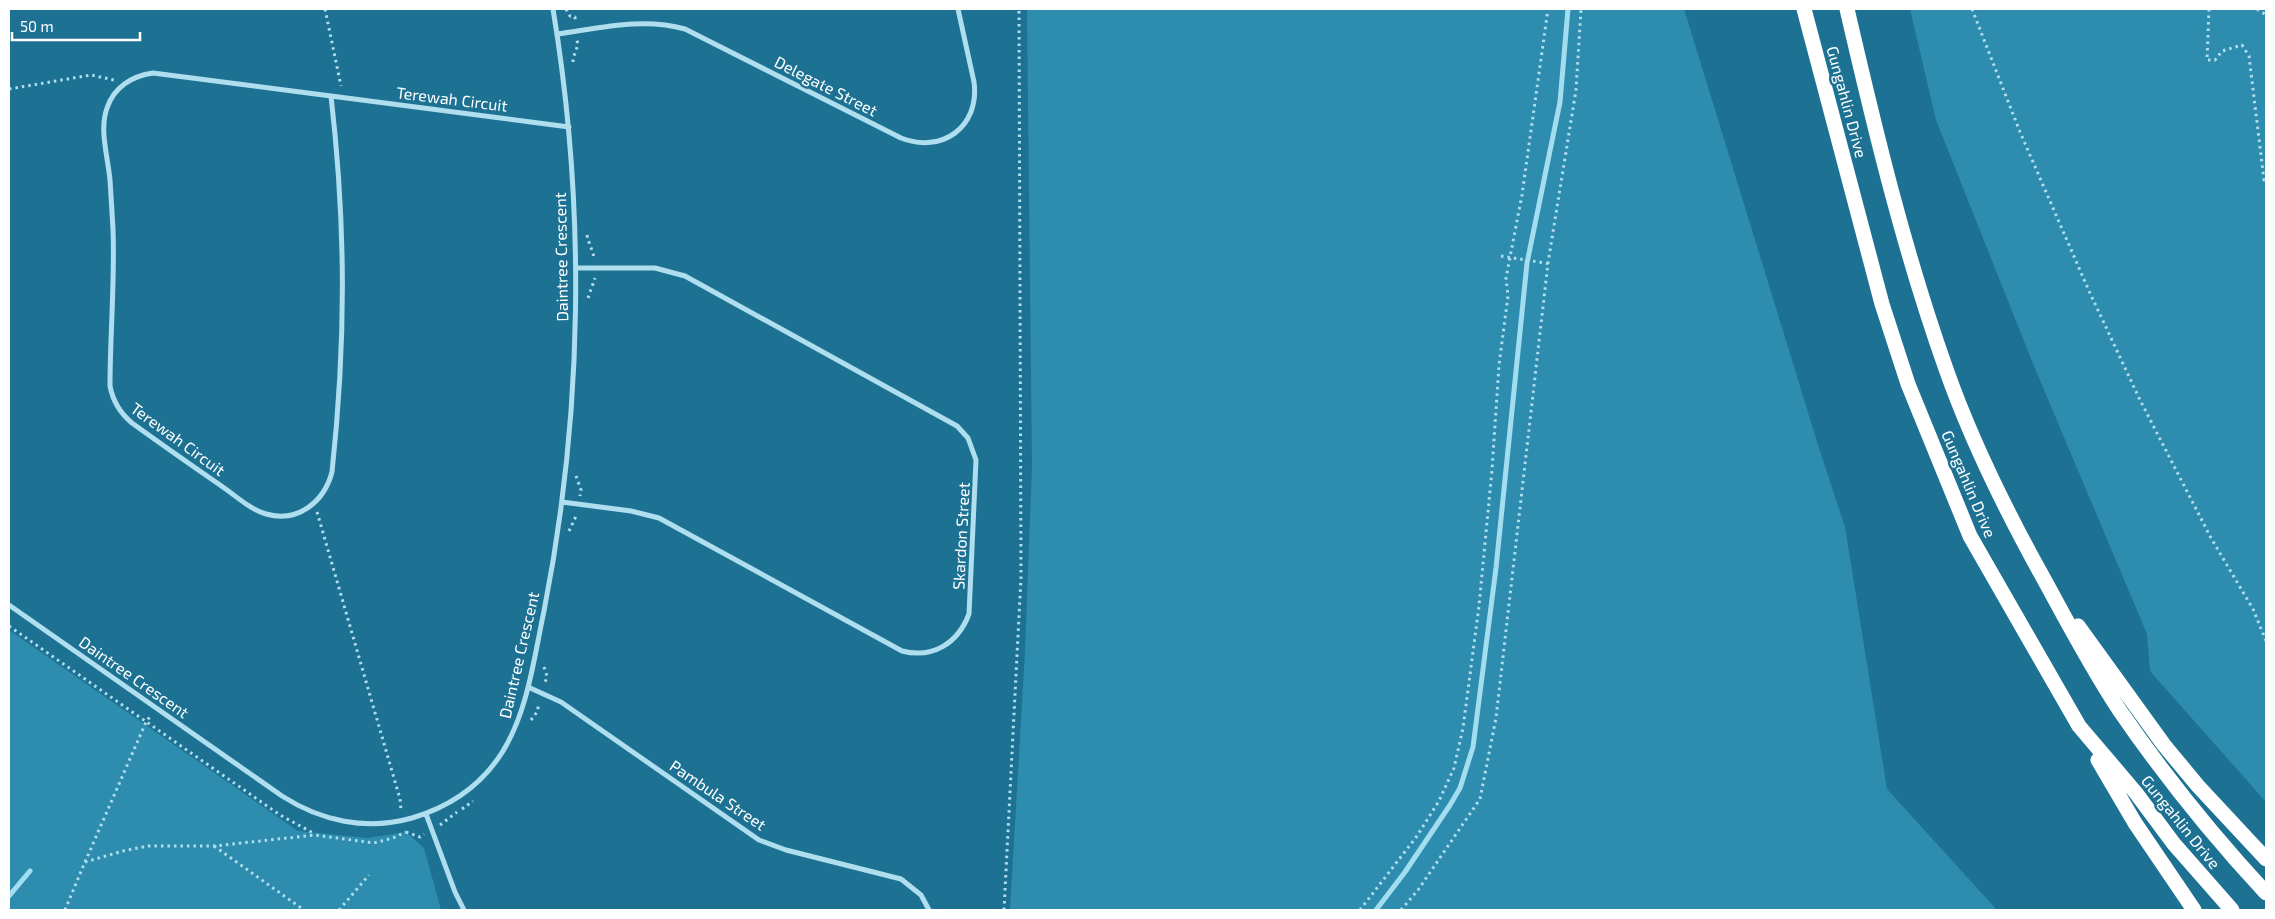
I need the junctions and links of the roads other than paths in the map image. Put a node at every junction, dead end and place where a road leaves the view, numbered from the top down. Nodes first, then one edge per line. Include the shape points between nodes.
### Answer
1 (553, 9) edge
2 (958, 9) edge
3 (1804, 9) edge
4 (1847, 9) edge
5 (557, 34) junction
6 (331, 96) junction
7 (568, 126) junction
8 (576, 268) junction
9 (562, 502) junction
10 (2047, 586) junction
11 (9, 605) edge
12 (528, 687) junction
13 (2079, 726) junction
14 (426, 814) junction
15 (2266, 859) edge
16 (2266, 893) edge
17 (464, 910) edge
18 (929, 910) edge
19 (2194, 910) edge
20 (2232, 910) edge

1 - 5 street, Daintree Crescent
2 - 5 street, Delegate Street via 974,82 973,108 958,130 944,140 927,143 901,138 685,29 642,23
3 - 13 highway, Gungahlin Drive via 1860,225 1908,384 1970,536
4 - 10 highway, Gungahlin Drive via 1895,205 1946,370 2009,516
5 - 7 street, Daintree Crescent
6 - 6 street, Terewah Circuit via 153,73 137,76 122,85 111,98 104,122 113,229 110,386 115,403 132,423 259,511 285,516 301,512 315,503 332,472 344,311 342,212
6 - 7 street, Terewah Circuit
7 - 8 street, Daintree Crescent
8 - 9 street, Daintree Crescent via 572,399
8 - 9 street, Skardon Street via 655,268 684,276 957,426 968,438 976,460 968,614 957,636 943,647 919,654 902,651 659,518
9 - 12 street, Daintree Crescent
10 - 15 highway via 2164,745
10 - 16 highway, Gungahlin Drive via 2119,709 2161,769
11 - 14 street, Daintree Crescent via 282,796 311,812 360,824 404,820
12 - 14 street, Daintree Crescent via 510,739 492,766 455,799
12 - 18 street, Pambula Street via 561,702 759,840 901,879 921,895
13 - 19 highway via 2134,823
13 - 20 highway, Gungahlin Drive
14 - 17 street

